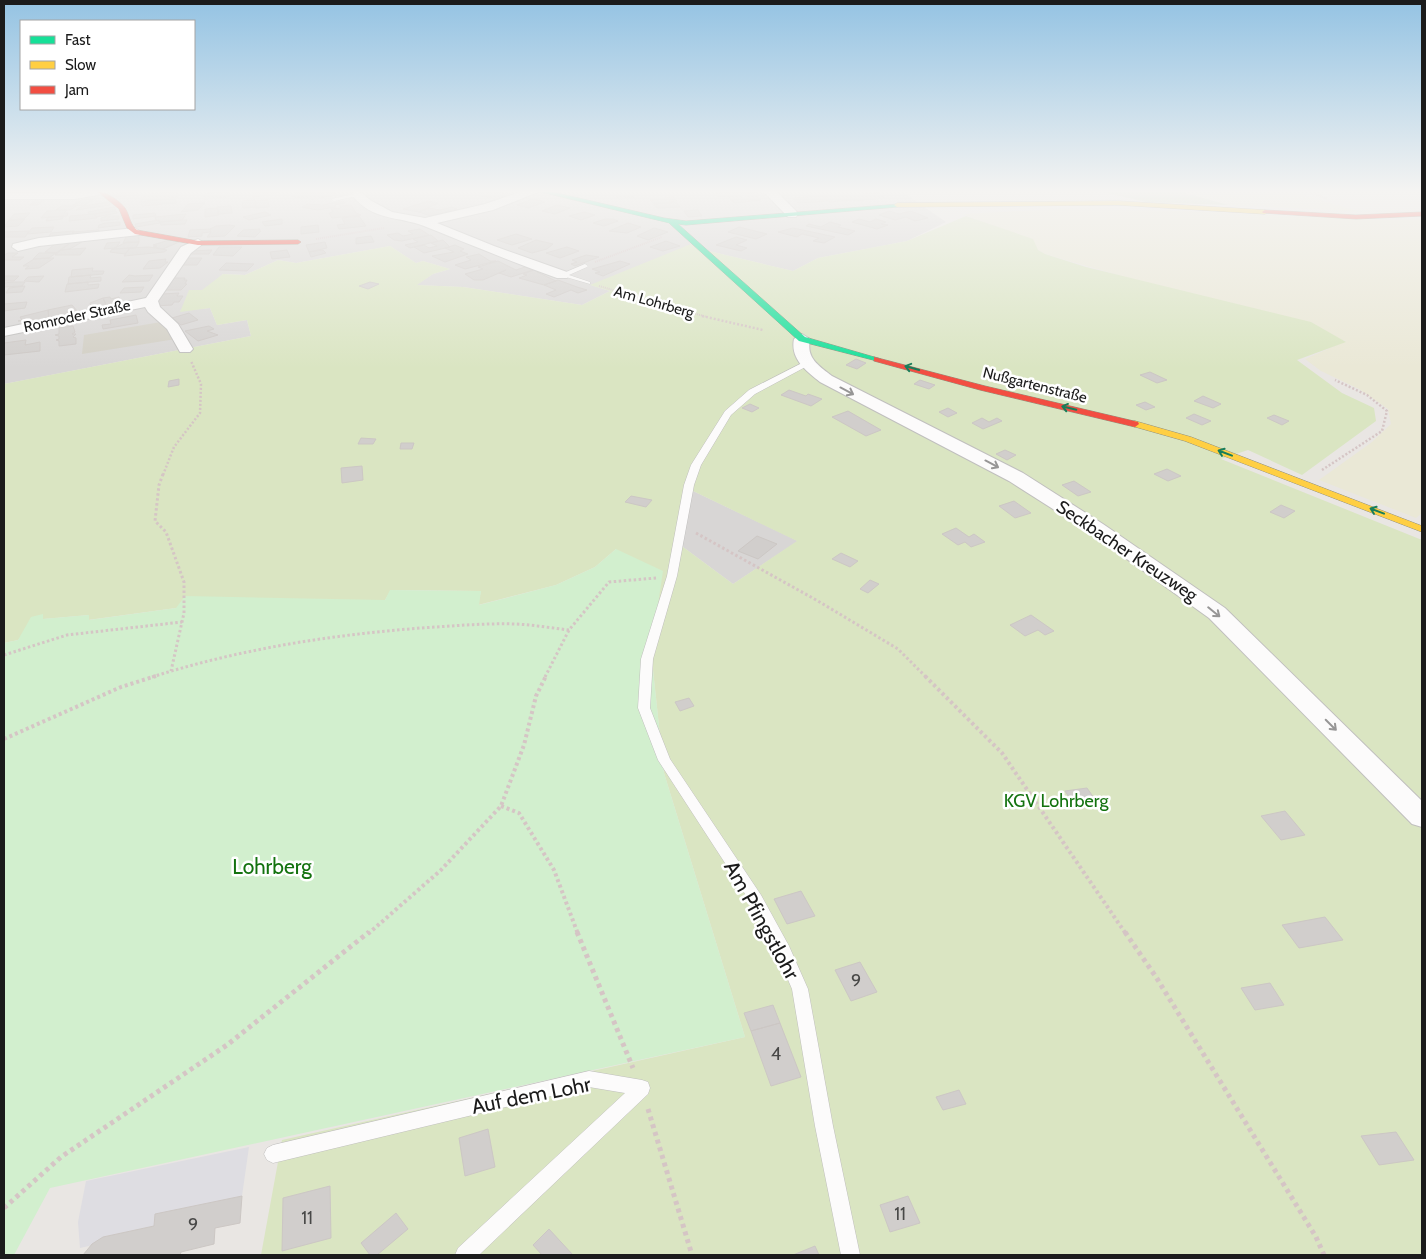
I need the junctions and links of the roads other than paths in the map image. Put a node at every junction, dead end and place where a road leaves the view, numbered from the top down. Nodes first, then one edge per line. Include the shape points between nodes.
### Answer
1 (186, 250) edge
2 (491, 250) edge
3 (703, 250) edge
4 (585, 266) road end
5 (562, 275) junction
6 (588, 283) road end
7 (150, 301) junction
8 (4, 332) edge
9 (802, 339) junction
10 (185, 349) road end
11 (806, 364) junction
12 (1422, 529) edge
13 (1422, 817) edge
14 (273, 1154) dead end
15 (465, 1255) edge
16 (852, 1255) edge

1 - 7 street
2 - 5 street
3 - 9 street, Nußgartenstraße
4 - 5 lane
5 - 6 lane
7 - 8 street, Romroder Straße
7 - 10 street via 153,309 173,327
9 - 11 street via 800,353
12 -> 9 street, Nußgartenstraße via 1159,430 983,388
11 -> 13 street, Seckbacher Kreuzweg via 869,403 1016,477 1096,528 1217,613
11 - 16 lane, Am Pfingstlohr via 752,392 728,413 696,464 672,576 647,659 644,708 664,760 756,899 800,989 824,1126
14 - 15 lane, Auf dem Lohr via 589,1079 642,1088

